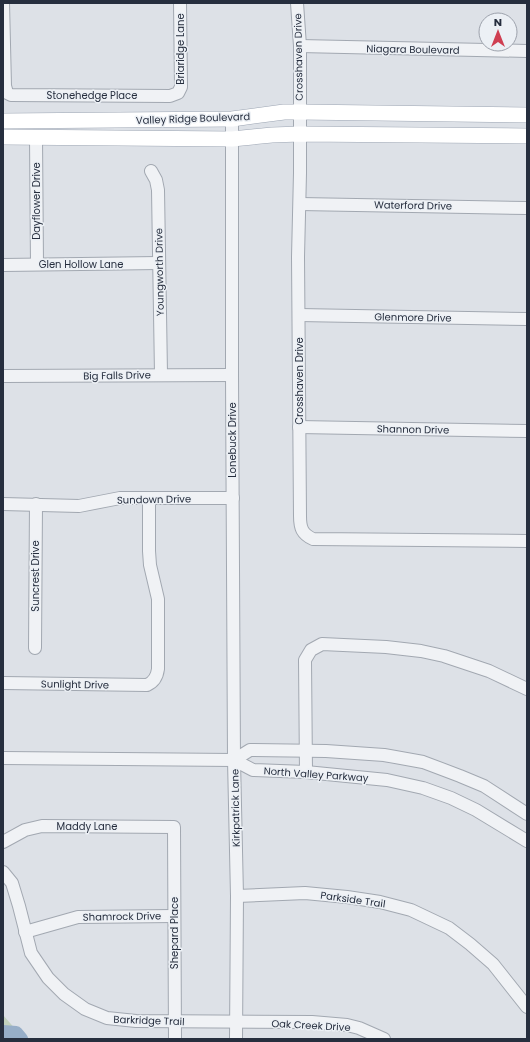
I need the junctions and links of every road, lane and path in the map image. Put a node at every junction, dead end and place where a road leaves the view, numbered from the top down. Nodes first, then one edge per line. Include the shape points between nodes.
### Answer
1 (3, 3) edge
2 (180, 3) edge
3 (297, 3) edge
4 (300, 46) junction
5 (527, 51) edge
6 (178, 94) joint
7 (299, 112) junction
8 (527, 115) edge
9 (232, 119) junction
10 (3, 121) edge
11 (300, 134) junction
12 (527, 136) edge
13 (3, 137) edge
14 (36, 137) junction
15 (232, 139) junction
16 (151, 172) dead end
17 (300, 204) junction
18 (527, 208) edge
19 (159, 263) junction
20 (3, 264) edge
21 (37, 264) junction
22 (299, 315) junction
23 (527, 319) edge
24 (161, 374) junction
25 (232, 375) junction
26 (3, 376) edge
27 (299, 427) junction
28 (527, 431) edge
29 (149, 498) junction
30 (233, 498) junction
31 (3, 504) edge
32 (36, 504) junction
33 (527, 541) edge
34 (35, 648) dead end
35 (3, 683) edge
36 (527, 688) edge
37 (305, 751) junction
38 (3, 758) edge
39 (234, 760) junction
40 (306, 772) junction
41 (527, 814) edge
42 (174, 827) joint
43 (527, 841) edge
44 (3, 842) edge
45 (3, 872) edge
46 (237, 896) junction
47 (174, 916) junction
48 (25, 932) junction
49 (527, 1007) edge
50 (175, 1022) junction
51 (236, 1022) junction
52 (175, 1039) edge
53 (236, 1039) edge
54 (384, 1039) edge

1 - 6 street, Stonehedge Place via 5,86 11,95
2 - 6 street, Briaridge Lane via 181,88
3 - 4 street, Crosshaven Drive
4 - 5 street, Niagara Boulevard
4 - 7 street, Crosshaven Drive
7 - 8 main road, Valley Ridge Boulevard
7 - 9 main road, Valley Ridge Boulevard
7 - 11 street, Crosshaven Drive
9 - 10 main road, Valley Ridge Boulevard
9 - 15 street, Lonebuck Drive
11 - 12 main road, Valley Ridge Boulevard
11 - 15 main road, Valley Ridge Boulevard
11 - 17 street, Crosshaven Drive
13 - 14 main road, Valley Ridge Boulevard
14 - 15 main road, Valley Ridge Boulevard
14 - 21 street, Dayflower Drive
15 - 25 street, Lonebuck Drive
16 - 19 street, Youngworth Drive via 158,190
17 - 18 street, Waterford Drive
17 - 22 street, Crosshaven Drive
19 - 21 street, Glen Hollow Lane
19 - 24 street, Youngworth Drive
20 - 21 street, Glen Hollow Lane
22 - 23 street, Glenmore Drive
22 - 27 street, Crosshaven Drive
24 - 25 street, Big Falls Drive
24 - 26 street, Big Falls Drive
25 - 30 street, Lonebuck Drive
27 - 28 street, Shannon Drive
27 - 33 street, Crosshaven Drive via 300,526 307,536 313,539
29 - 30 street, Sundown Drive
29 - 32 street, Sundown Drive via 120,498 79,506
29 - 35 street, Sunlight Drive via 149,558 158,599 158,669 152,683
30 - 39 street, Lonebuck Drive
31 - 32 street, Sundown Drive
32 - 34 street, Suncrest Drive
36 - 37 street via 489,671 421,651 322,644 310,650 305,660
37 - 39 street, North Valley Parkway via 250,750
37 - 40 street
37 - 41 street, North Valley Parkway via 384,754 423,762 484,786
38 - 39 street, Kirkpatrick Lane
39 - 40 street, North Valley Parkway via 253,770
39 - 46 street, Kirkpatrick Lane
40 - 43 street, North Valley Parkway via 387,780 423,788 476,810
42 - 44 street, Maddy Lane via 42,826 25,830
42 - 47 street, Shepard Place
45 - 48 street, Barkridge Trail via 12,883
46 - 49 street, Parkside Trail via 305,893 380,902 411,910 449,928 470,944 492,964
46 - 51 street, Kirkpatrick Lane
47 - 48 street, Shamrock Drive via 78,917
47 - 50 street, Shepard Place
48 - 50 street, Barkridge Trail via 31,953 48,978 85,1009 107,1018
50 - 51 street, Barkridge Trail
50 - 52 street, Shepard Place
51 - 53 street, Kirkpatrick Lane
51 - 54 street, Oak Creek Drive via 312,1022 347,1025

